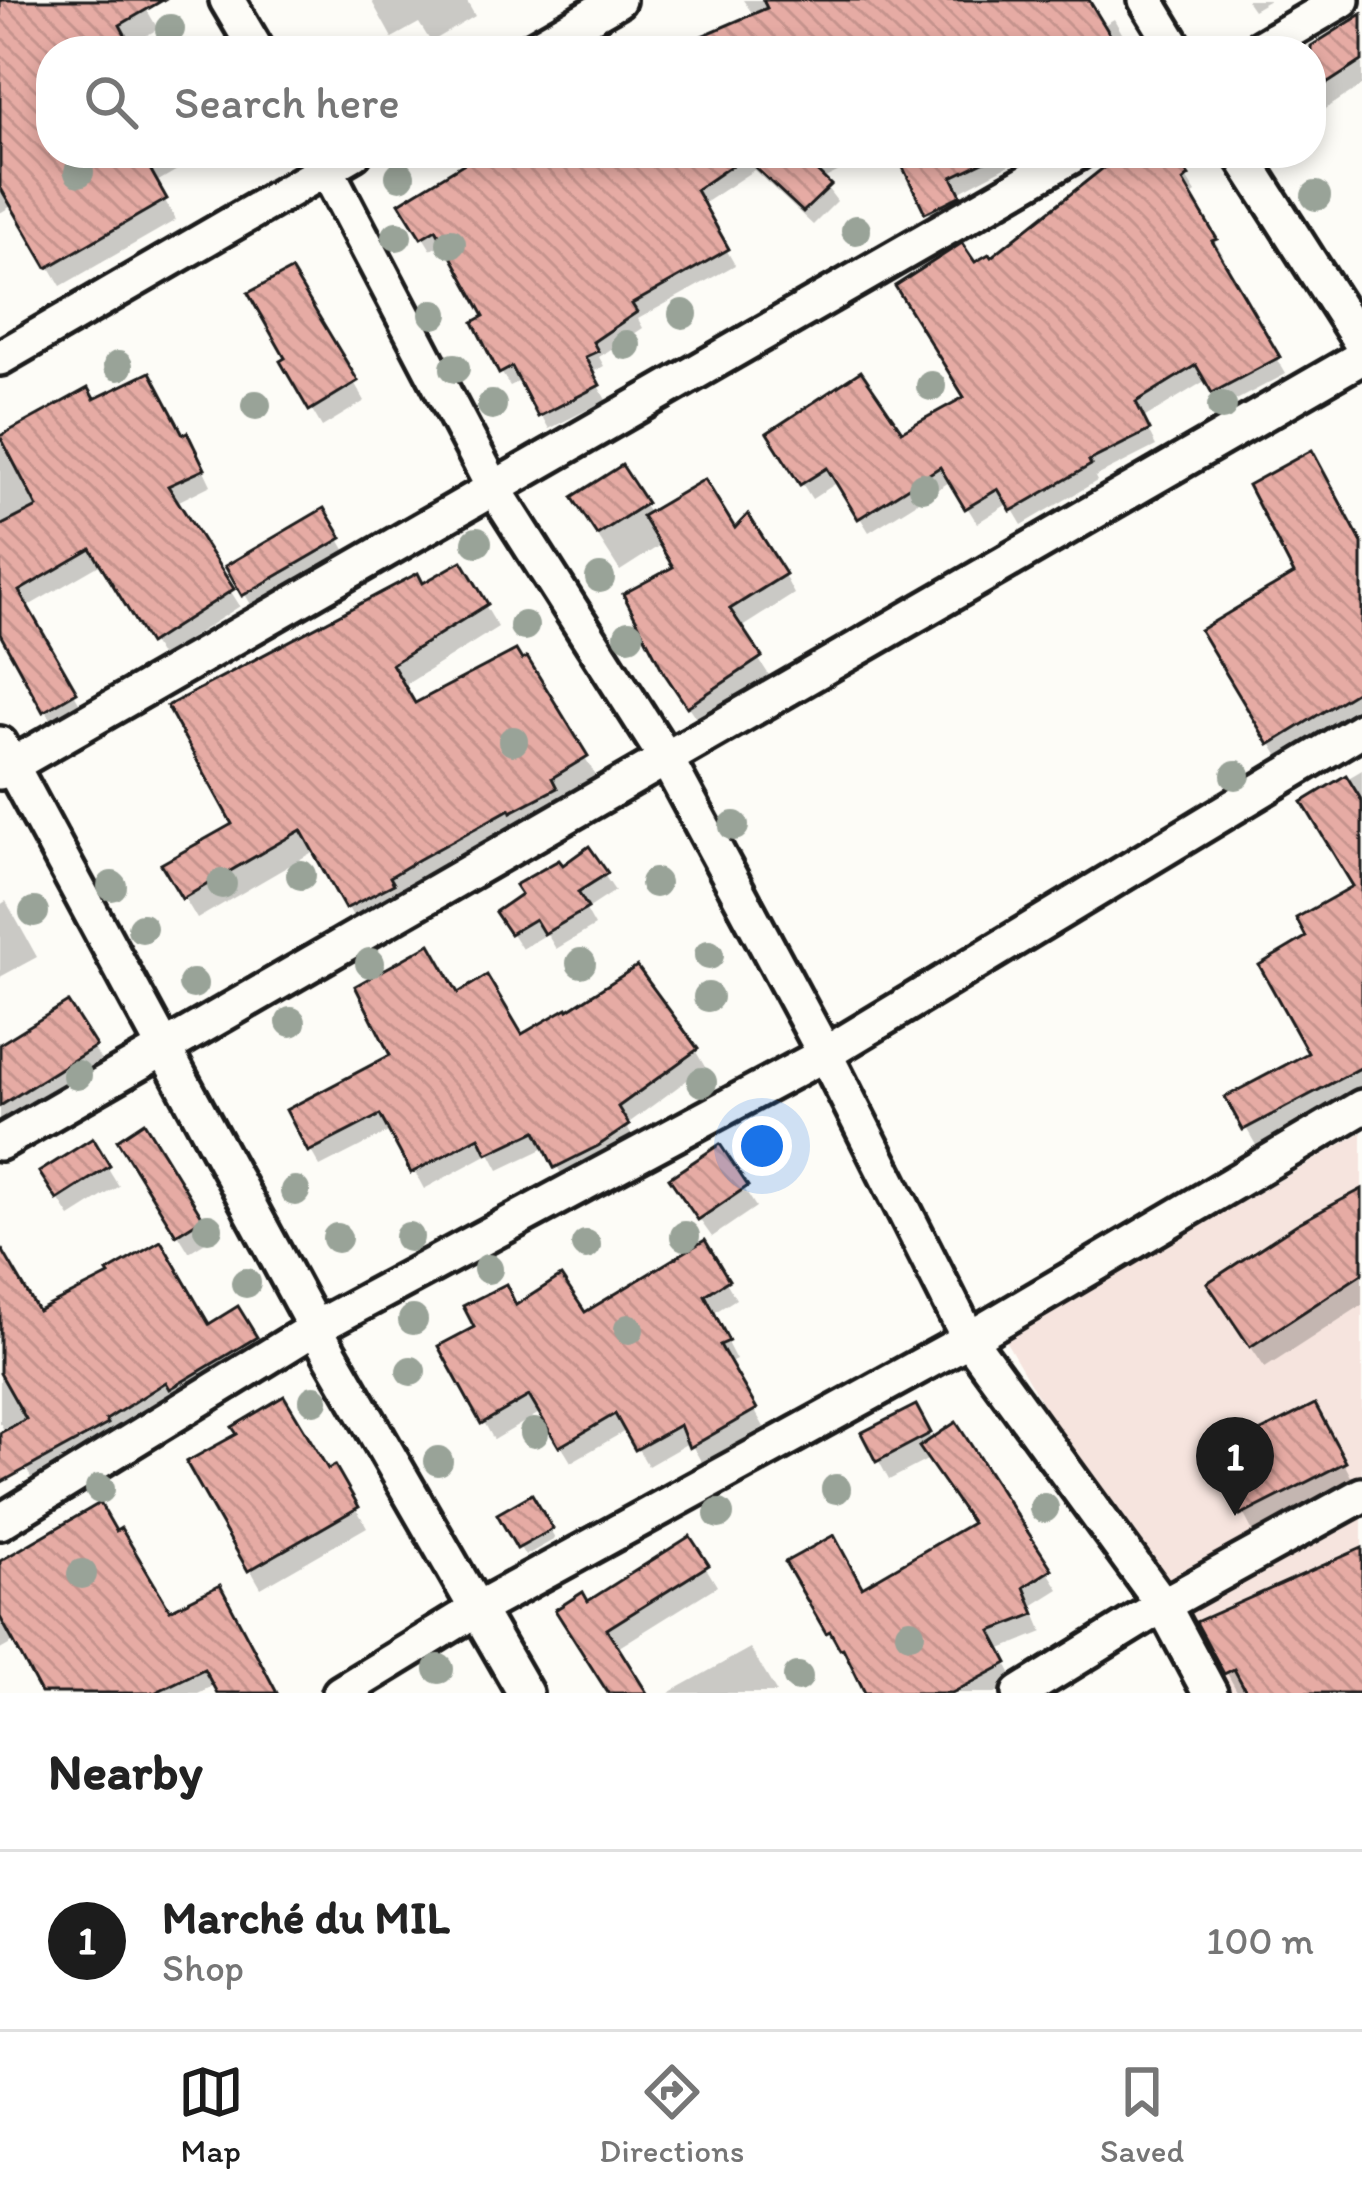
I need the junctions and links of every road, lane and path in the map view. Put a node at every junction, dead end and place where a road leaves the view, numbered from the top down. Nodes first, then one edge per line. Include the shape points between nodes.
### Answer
1 (227, 0) edge
2 (618, 0) edge
3 (1146, 0) edge
4 (1342, 0) edge
5 (248, 36) edge
6 (556, 36) edge
7 (1168, 36) edge
8 (1281, 36) edge
9 (316, 168) edge
10 (338, 168) edge
11 (1051, 168) edge
12 (1250, 168) edge
13 (1362, 344) edge
14 (1362, 357) edge
15 (0, 358) edge
16 (493, 487) junction
17 (1362, 729) edge
18 (667, 760) junction
19 (4, 761) edge
20 (166, 1049) junction
21 (825, 1054) junction
22 (1362, 1107) edge
23 (0, 1143) edge
24 (315, 1328) junction
25 (969, 1339) junction
26 (1362, 1495) edge
27 (0, 1522) edge
28 (1163, 1605) junction
29 (477, 1610) junction
30 (340, 1693) edge
31 (525, 1693) edge
32 (1020, 1693) edge
33 (1210, 1693) edge

1 - 5 street
2 - 6 street
3 - 7 street
4 - 8 street
9 - 15 street
10 - 16 street
11 - 16 street
12 - 13 street
14 - 18 street
16 - 18 street
16 - 19 street
17 - 21 street
18 - 20 street
18 - 21 street
19 - 20 street
20 - 23 street
20 - 24 street
21 - 24 street
21 - 25 street
22 - 25 street
24 - 27 street
24 - 29 street
25 - 28 street
25 - 29 street
26 - 28 street
28 - 32 street
28 - 33 street
29 - 30 street
29 - 31 street

